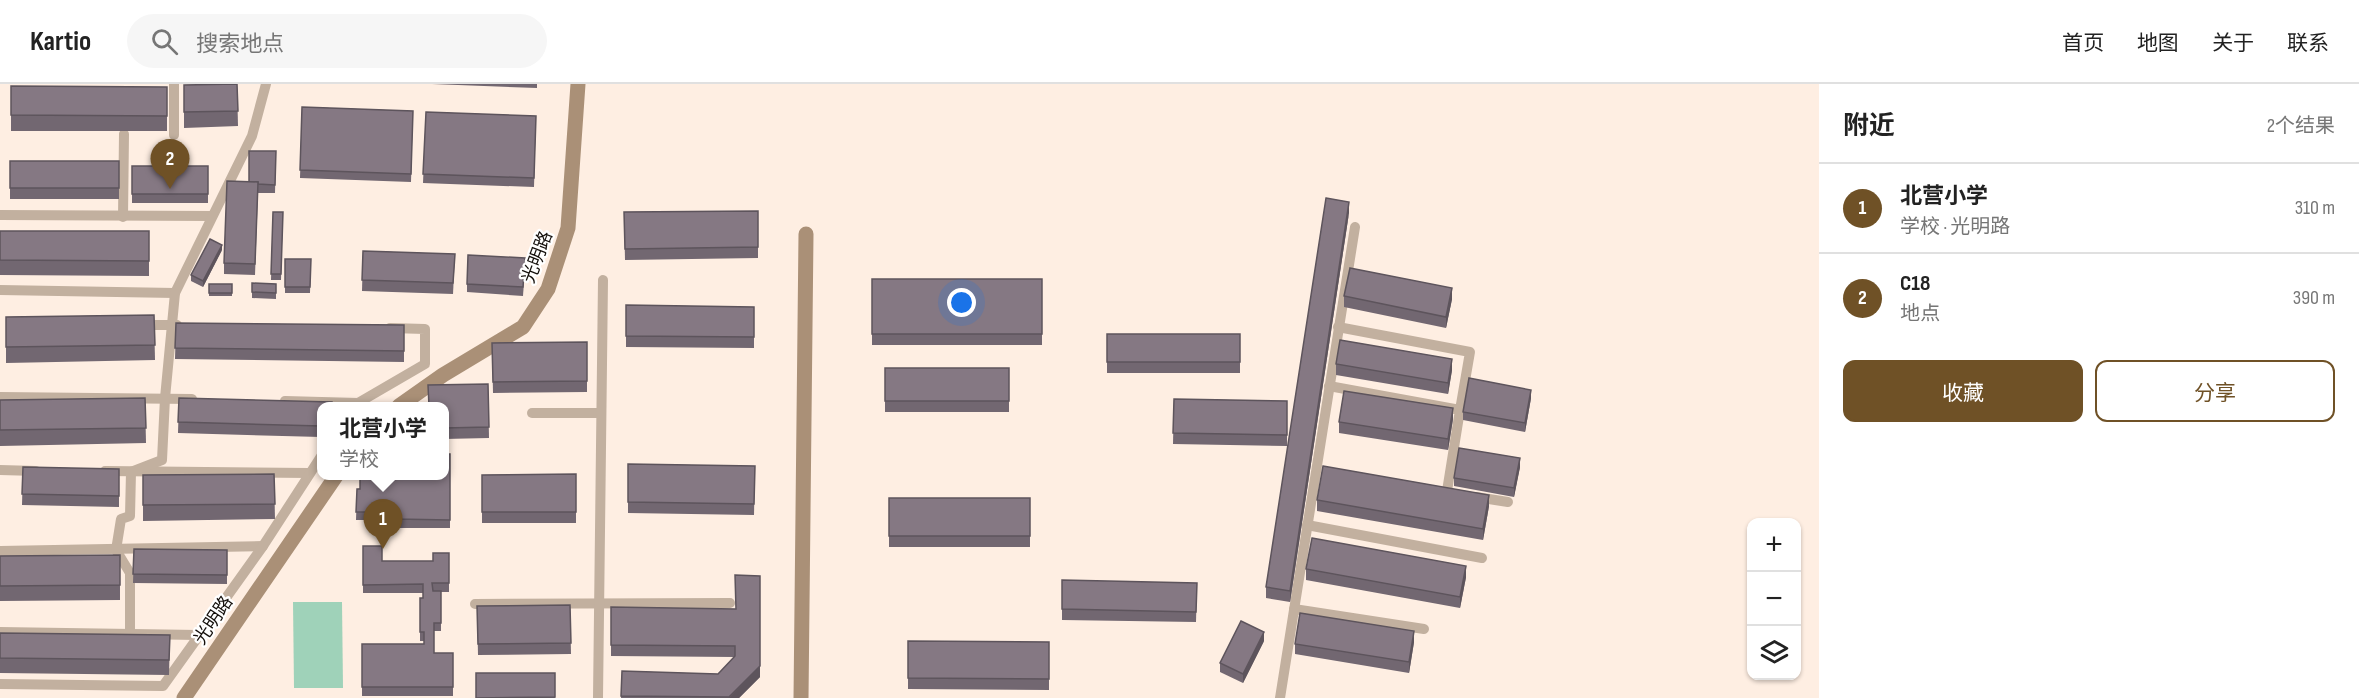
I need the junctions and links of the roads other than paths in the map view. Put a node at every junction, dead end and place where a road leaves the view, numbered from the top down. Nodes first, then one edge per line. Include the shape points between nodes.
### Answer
1 (174, 84) edge
2 (266, 84) edge
3 (578, 84) edge
4 (124, 134) edge
5 (174, 135) dead end
6 (0, 215) edge
7 (212, 216) junction
8 (123, 217) junction
9 (1354, 227) dead end
10 (806, 234) dead end
11 (603, 280) dead end
12 (0, 290) edge
13 (175, 293) junction
14 (126, 324) edge
15 (171, 325) junction
16 (194, 325) edge
17 (1338, 327) junction
18 (379, 328) edge
19 (1329, 386) junction
20 (0, 397) edge
21 (165, 399) junction
22 (199, 399) edge
23 (279, 401) edge
24 (361, 402) edge
25 (405, 402) edge
26 (317, 403) edge
27 (1460, 410) junction
28 (532, 413) dead end
29 (601, 413) junction
30 (317, 461) edge
31 (0, 470) edge
32 (48, 471) edge
33 (95, 471) edge
34 (131, 472) junction
35 (309, 473) junction
36 (333, 480) edge
37 (1508, 502) dead end
38 (1307, 525) junction
39 (263, 546) junction
40 (116, 550) junction
41 (0, 551) edge
42 (1482, 558) dead end
43 (475, 603) dead end
44 (599, 603) junction
45 (730, 603) dead end
46 (1294, 609) junction
47 (1424, 629) dead end
48 (0, 632) edge
49 (130, 634) junction
50 (198, 635) junction
51 (0, 684) edge
52 (184, 698) edge
53 (598, 698) edge
54 (801, 698) edge
55 (1280, 698) edge

1 - 5 street
2 - 7 street via 252,136
3 - 25 street, 光明路 via 568,228 548,289 523,327
4 - 8 street
6 - 8 street
7 - 8 street
7 - 13 street
9 - 17 street
10 - 54 street
11 - 29 street
12 - 13 street
13 - 15 street
14 - 15 street
15 - 16 street
15 - 21 street
17 - 19 street
17 - 27 street via 1470,352
18 - 24 street via 425,329 425,364
19 - 27 street
19 - 38 street via 1322,468
20 - 21 street
21 - 22 street
21 - 34 street via 162,460
23 - 26 street
27 - 37 street via 1452,492
28 - 29 street
29 - 44 street
30 - 35 street
31 - 32 street
33 - 34 street
34 - 35 street
34 - 40 street via 130,516 121,519
35 - 39 street
36 - 52 street, 光明路
38 - 42 street
38 - 46 street
39 - 40 street
39 - 50 street
40 - 41 street
40 - 49 street via 129,573
43 - 44 street
44 - 45 street
44 - 53 street
46 - 47 street
46 - 55 street
48 - 49 street
49 - 50 street
50 - 51 street via 163,686

